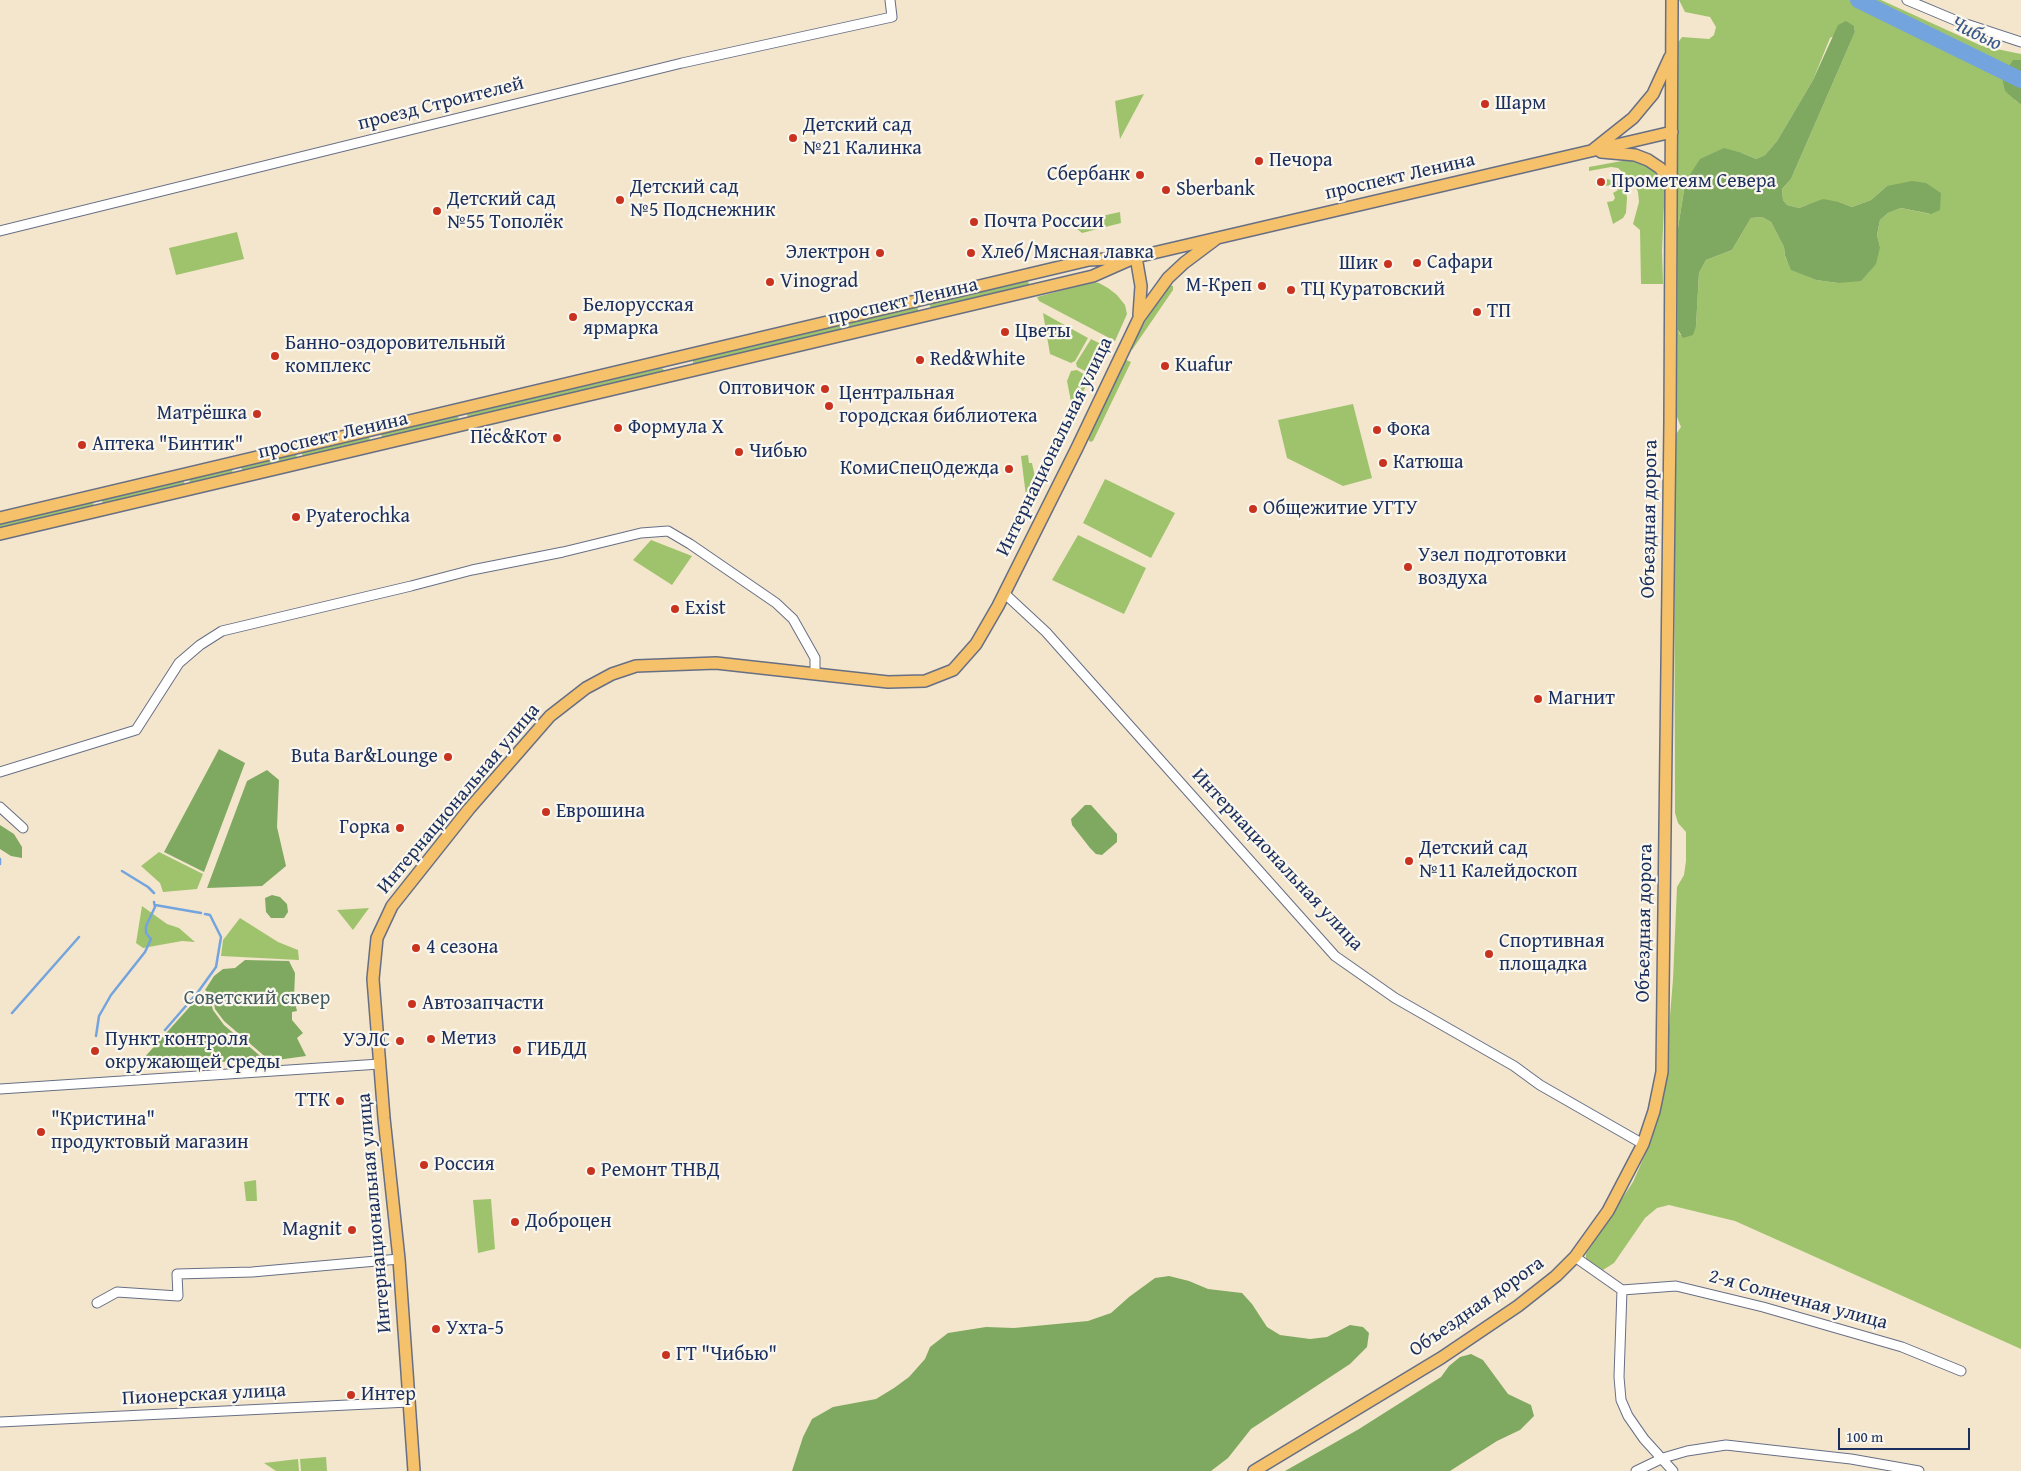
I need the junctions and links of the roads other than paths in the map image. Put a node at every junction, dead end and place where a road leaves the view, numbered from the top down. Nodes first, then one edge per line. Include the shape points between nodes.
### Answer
1 (890, 0) edge
2 (1672, 0) edge
3 (1907, 0) edge
4 (2021, 42) edge
5 (1672, 52) junction
6 (1672, 132) junction
7 (1591, 151) junction
8 (1671, 182) junction
9 (0, 231) edge
10 (1216, 239) junction
11 (1136, 257) junction
12 (1139, 318) junction
13 (672, 359) junction
14 (675, 375) junction
15 (0, 518) edge
16 (0, 534) edge
17 (1004, 593) junction
18 (815, 674) junction
19 (0, 772) edge
20 (0, 807) edge
21 (23, 828) dead end
22 (380, 1064) junction
23 (0, 1089) edge
24 (1643, 1144) junction
25 (1575, 1257) junction
26 (399, 1259) junction
27 (1622, 1290) junction
28 (97, 1303) dead end
29 (1961, 1371) dead end
30 (409, 1402) junction
31 (0, 1422) edge
32 (1662, 1458) junction
33 (414, 1471) edge
34 (1254, 1471) edge
35 (1636, 1471) edge
36 (1673, 1471) edge
37 (1919, 1471) edge

1 - 9 street, проезд Строителей via 892,16 682,63
2 - 5 main road, Объездная дорога
3 - 4 street
5 - 6 main road, Объездная дорога
5 - 7 main road via 1653,94 1633,118
6 - 7 main road, проспект Ленина
6 - 8 main road, Объездная дорога
7 - 8 main road via 1635,155 1648,160 1660,168
7 - 10 main road, проспект Ленина
8 - 24 main road, Объездная дорога via 1662,1072
10 - 11 main road, проспект Ленина
10 - 12 main road, Интернациональная улица via 1168,278
11 - 12 main road, Интернациональная улица via 1141,286
11 - 13 main road, проспект Ленина via 1089,260
11 - 14 main road, проспект Ленина via 1093,276
12 - 17 main road, Интернациональная улица
13 - 14 main road
13 - 15 main road, проспект Ленина
14 - 16 main road, проспект Ленина
17 - 18 main road, Интернациональная улица via 976,644 953,670 925,681 888,682
17 - 24 street, Интернациональная улица via 1046,632 1336,956 1395,998
18 - 19 street via 815,658 793,619 776,603 668,531 641,533 222,631 179,663 136,730
18 - 22 main road, Интернациональная улица via 716,663 636,666 586,688 550,716 392,906 376,938 373,979
20 - 21 street
22 - 23 street
22 - 26 main road, Интернациональная улица
24 - 25 main road, Объездная дорога via 1608,1211
25 - 27 street
25 - 34 main road, Объездная дорога via 1518,1306 1441,1358
26 - 28 street via 252,1272 177,1274 178,1296 117,1292
26 - 30 main road, Интернациональная улица
27 - 29 street, 2-я Солнечная улица via 1676,1286 1902,1347
27 - 32 street via 1621,1400 1644,1440
30 - 31 street, Пионерская улица
30 - 33 main road, Интернациональная улица
32 - 35 street
32 - 36 street
32 - 37 street via 1687,1450 1726,1445 1851,1459

